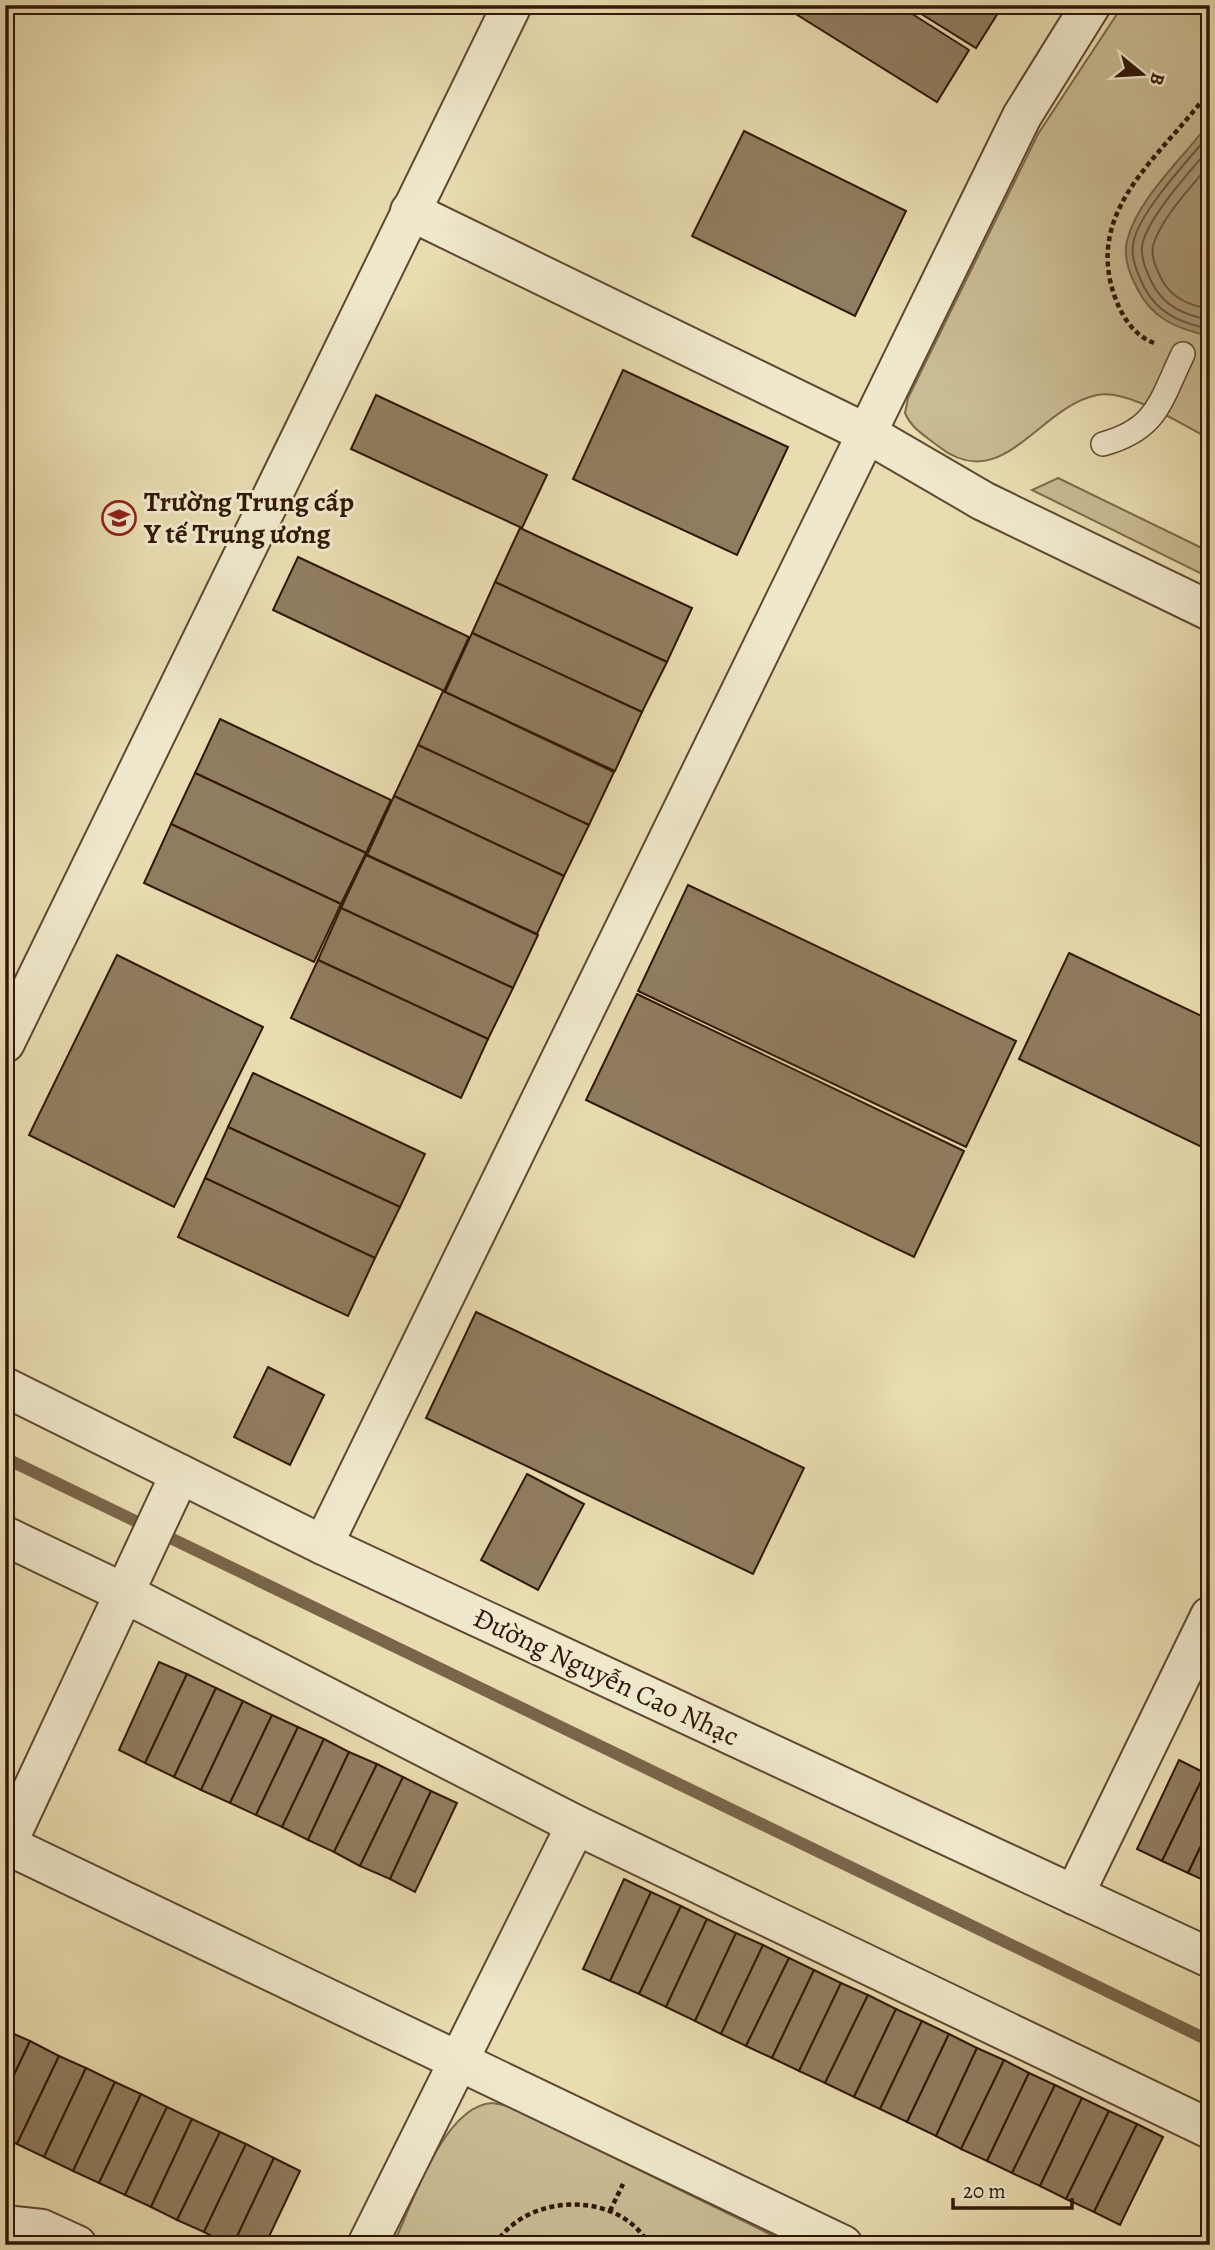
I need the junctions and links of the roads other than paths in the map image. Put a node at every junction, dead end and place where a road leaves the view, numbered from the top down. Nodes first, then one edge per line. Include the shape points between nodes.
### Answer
1 (512, 5) edge
2 (1091, 5) edge
3 (410, 211) junction
4 (1183, 354) road end
5 (867, 434) junction
6 (1103, 444) dead end
7 (1210, 611) edge
8 (5, 1043) edge
9 (5, 1387) edge
10 (173, 1488) junction
11 (5, 1536) edge
12 (323, 1545) junction
13 (126, 1586) junction
14 (1210, 1616) edge
15 (576, 1825) junction
16 (6, 1846) edge
17 (1074, 1895) junction
18 (1210, 1958) edge
19 (460, 2061) junction
20 (1210, 2129) edge
21 (5, 2225) edge
22 (78, 2245) edge
23 (367, 2245) edge
24 (843, 2245) edge

1 - 3 street
2 - 5 street via 1022,116
3 - 5 street
3 - 8 street
4 - 6 lane via 1149,422 1126,438
5 - 7 street via 983,500
5 - 12 street
9 - 10 street, Đường Nguyễn Cao Nhạc
10 - 12 street, Đường Nguyễn Cao Nhạc
10 - 13 street
11 - 13 street
12 - 17 street, Đường Nguyễn Cao Nhạc
13 - 15 street
13 - 16 street
14 - 17 street
15 - 19 street
15 - 20 street
16 - 19 street
17 - 18 street, Đường Nguyễn Cao Nhạc
19 - 23 street
19 - 24 street
21 - 22 street via 42,2229

